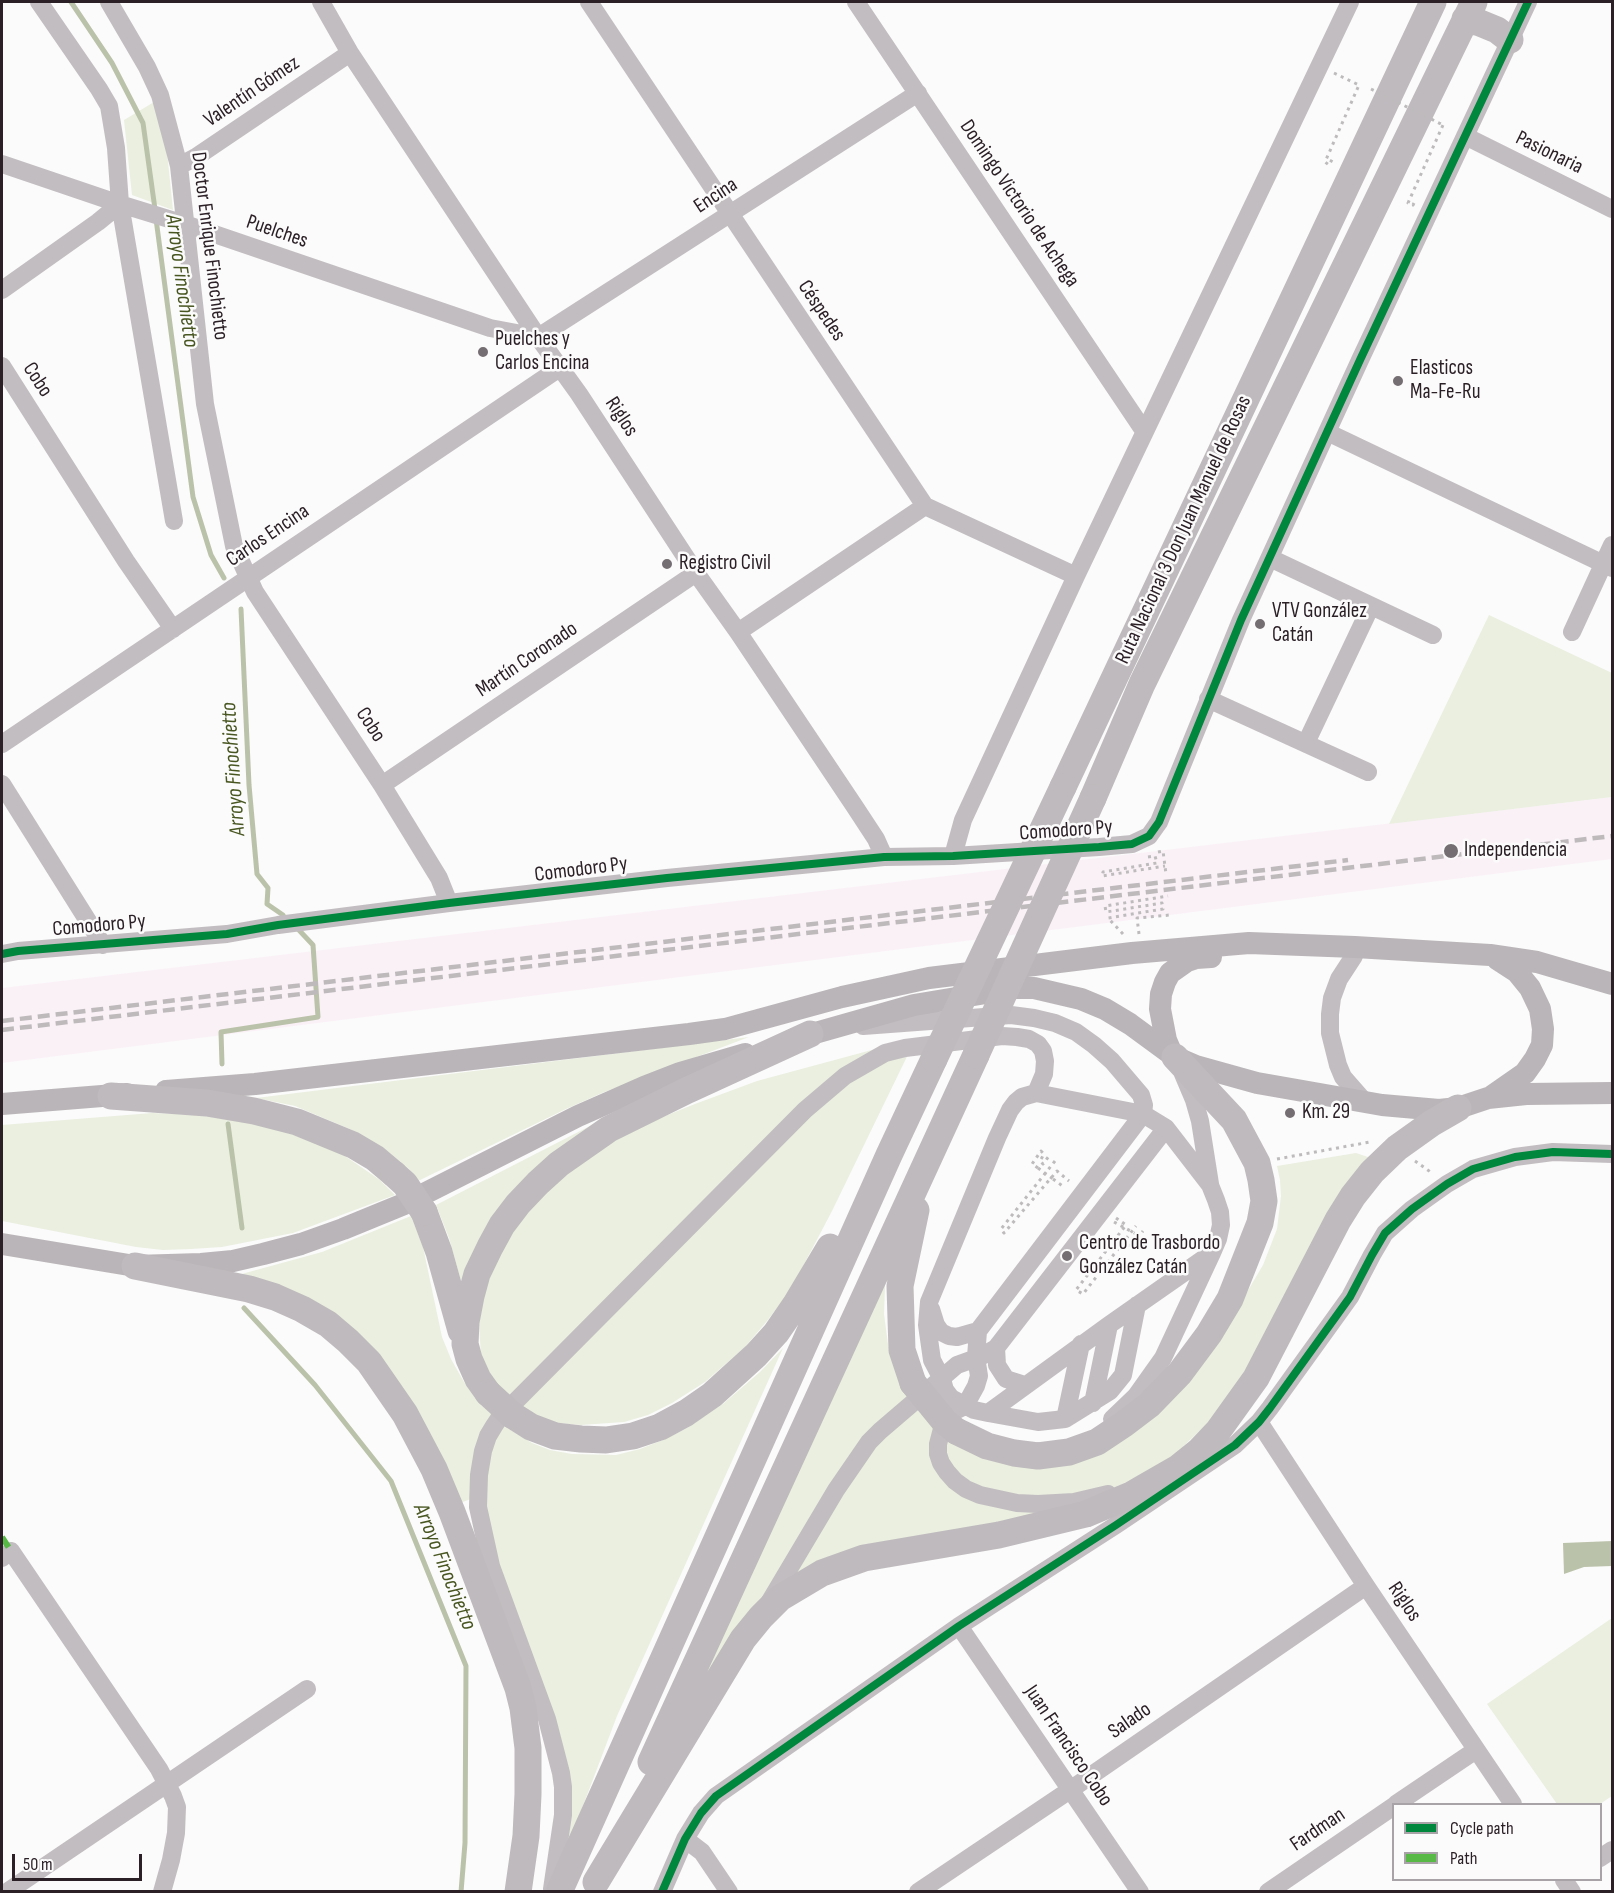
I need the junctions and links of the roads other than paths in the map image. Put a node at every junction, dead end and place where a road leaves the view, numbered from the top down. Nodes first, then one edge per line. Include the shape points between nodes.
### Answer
1 (39, 2) edge
2 (109, 2) edge
3 (321, 2) edge
4 (589, 2) edge
5 (856, 2) edge
6 (1350, 2) edge
7 (1528, 2) edge
8 (1431, 3) edge
9 (1470, 10) edge
10 (1510, 40) junction
11 (350, 53) junction
12 (918, 93) junction
13 (1465, 136) junction
14 (2, 164) edge
15 (179, 166) junction
16 (120, 204) junction
17 (1612, 209) edge
18 (730, 214) junction
19 (185, 224) junction
20 (2, 290) edge
21 (538, 337) junction
22 (2, 366) edge
23 (561, 367) junction
24 (1144, 431) junction
25 (1327, 432) junction
26 (925, 506) junction
27 (174, 521) dead end
28 (1612, 544) edge
29 (1270, 558) junction
30 (1608, 566) edge
31 (696, 573) junction
32 (1076, 576) junction
33 (247, 577) junction
34 (1371, 606) junction
35 (173, 629) junction
36 (738, 632) junction
37 (1572, 632) dead end
38 (1433, 635) dead end
39 (1208, 699) junction
40 (1306, 743) junction
41 (2, 744) edge
42 (1368, 772) dead end
43 (2, 784) edge
44 (382, 785) junction
45 (953, 856) junction
46 (884, 857) junction
47 (449, 903) junction
48 (103, 945) junction
49 (1398, 950) junction
50 (2, 954) edge
51 (1490, 955) junction
52 (1354, 956) junction
53 (1612, 984) edge
54 (817, 1032) junction
55 (1173, 1055) junction
56 (1612, 1092) edge
57 (1036, 1094) junction
58 (111, 1096) junction
59 (1488, 1098) junction
60 (1364, 1101) junction
61 (2, 1104) edge
62 (1458, 1108) junction
63 (1143, 1114) junction
64 (1166, 1128) junction
65 (938, 1134) junction
66 (1612, 1154) edge
67 (889, 1155) junction
68 (1210, 1185) junction
69 (2, 1244) edge
70 (1212, 1253) junction
71 (135, 1266) junction
72 (929, 1302) junction
73 (1137, 1305) junction
74 (1109, 1325) junction
75 (978, 1331) junction
76 (465, 1344) junction
77 (1081, 1344) junction
78 (996, 1348) junction
79 (976, 1357) junction
80 (942, 1379) junction
81 (1024, 1385) junction
82 (1092, 1403) junction
83 (965, 1406) junction
84 (988, 1413) junction
85 (1065, 1419) junction
86 (1259, 1422) junction
87 (1070, 1452) junction
88 (1178, 1468) junction
89 (2, 1558) edge
90 (1366, 1586) junction
91 (761, 1617) junction
92 (959, 1626) junction
93 (307, 1689) dead end
94 (1476, 1750) junction
95 (167, 1784) junction
96 (1070, 1790) junction
97 (1398, 1803) edge
98 (1512, 1803) edge
99 (1392, 1807) edge
100 (685, 1839) junction
101 (594, 1887) edge
102 (7, 1892) edge
103 (162, 1892) edge
104 (518, 1892) edge
105 (552, 1892) edge
106 (559, 1892) edge
107 (662, 1892) edge
108 (729, 1892) edge
109 (918, 1892) edge
110 (1140, 1892) edge
111 (1268, 1892) edge

1 - 16 street via 109,106
2 - 15 street, Doctor Enrique Finochietto via 160,95
3 - 11 street, Riglos
4 - 18 street, Céspedes
5 - 12 street, Domingo Victorio de Achega
6 - 24 street
7 - 10 street
8 - 67 highway, Ruta Nacional 3 Don Juan Manuel de Rosas, bridge
9 - 10 highway via 1480,23
9 - 65 highway, Ruta Nacional 3 Don Juan Manuel de Rosas, bridge via 1142,684
10 - 13 street
11 - 15 street, Valentín Gómez
11 - 21 street, Riglos
12 - 18 street, Encina
12 - 24 street, Domingo Victorio de Achega
13 - 17 street, Pasionaria
13 - 25 street
14 - 16 street, Puelches
15 - 19 street, Doctor Enrique Finochietto
16 - 19 street, Puelches
16 - 20 street
16 - 27 street
18 - 21 street, Encina
18 - 26 street, Céspedes
19 - 21 street, Puelches via 490,328
19 - 33 street, Doctor Enrique Finochietto via 205,404 234,546
21 - 23 street, Riglos
22 - 35 street, Cobo
23 - 31 street, Riglos
23 - 33 street, Carlos Encina
24 - 32 street
25 - 29 street
25 - 30 street
26 - 32 street
26 - 36 street
28 - 30 street
29 - 34 street
29 - 39 street
30 - 37 street
31 - 36 street, Riglos
31 - 44 street, Martín Coronado
32 - 45 street via 963,820
33 - 35 street, Carlos Encina
33 - 44 street, Cobo
34 - 38 street
34 - 40 street
35 - 41 street, Carlos Encina
36 - 46 street, Riglos via 876,839
39 - 40 street
39 - 45 street, Comodoro Py via 1159,822 1149,836 1132,844
40 - 42 street
43 - 48 street
44 - 47 street, Cobo via 439,878
45 - 46 street, Comodoro Py
46 - 47 street, Comodoro Py
47 - 48 street, Comodoro Py via 227,934
48 - 50 street, Comodoro Py
49 - 51 main road
49 - 52 main road
49 - 58 main road via 1248,943 1142,952 929,978 690,1034 255,1084
51 - 53 main road via 1547,965
51 - 59 main road via 1517,972 1530,988 1540,1009 1543,1029 1542,1045 1525,1073
52 - 55 main road via 1248,954 1187,961 1170,973 1161,994 1161,1023
52 - 60 street via 1332,998 1330,1033 1340,1071
54 - 55 main road via 914,1005 1034,988 1081,999 1106,1010
54 - 63 street via 1011,1015 1055,1023 1076,1032 1112,1061 1141,1095
54 - 71 main road via 644,1087 404,1204 301,1244 232,1261
54 - 76 highway via 609,1130 538,1183 502,1225 477,1274
55 - 60 main road via 1196,1066 1257,1083
55 - 68 street via 1186,1078 1200,1121
55 - 87 highway via 1234,1120 1257,1163 1264,1201 1260,1223 1230,1299 1180,1373 1124,1424 1097,1442
56 - 59 main road
57 - 63 street
57 - 72 street via 1023,1097 1010,1110
57 - 105 street via 1044,1074 1043,1051 1029,1039 1017,1037 904,1048 885,1053 853,1071 805,1110 494,1426 483,1450 478,1507 491,1566 547,1719 564,1787
58 - 61 main road
58 - 76 highway, bridge via 207,1103 254,1111 297,1122 375,1158 405,1184 424,1212
59 - 62 main road
60 - 62 main road via 1423,1110
62 - 88 highway via 1397,1148 1353,1196 1256,1378 1218,1431
63 - 64 street
63 - 75 street
64 - 68 street
64 - 78 street
65 - 87 highway, bridge via 900,1286 902,1350 913,1383 944,1421 987,1446 1038,1456
65 - 101 highway
66 - 86 street via 1553,1152 1504,1160 1473,1169 1412,1209 1385,1233 1350,1297
67 - 76 highway, bridge via 776,1333 712,1395 660,1427 606,1440 555,1436 531,1427 488,1393 478,1379
67 - 106 highway
68 - 70 street via 1221,1225
69 - 71 main road
70 - 73 street
70 - 87 street via 1163,1358 1136,1396
71 - 104 highway via 249,1289 302,1309 328,1324 369,1362 405,1414 452,1512 520,1698 528,1748 528,1794
72 - 75 street via 941,1332 957,1337
72 - 80 street via 928,1339 932,1360
73 - 74 street
73 - 82 street via 1123,1375 1110,1391
74 - 77 street
74 - 82 street
75 - 79 street
77 - 81 street
77 - 85 street
78 - 79 street
78 - 81 street via 997,1365 1006,1379
79 - 80 street via 957,1365
79 - 83 street via 979,1376
80 - 83 street via 951,1398
80 - 91 street via 880,1431 859,1456
81 - 84 street
82 - 85 street
83 - 84 street
83 - 88 street via 951,1413 943,1425 938,1454 955,1481 980,1495 1017,1503 1074,1502 1123,1490
84 - 85 street via 1038,1422
86 - 90 street, Riglos
86 - 92 street via 1225,1452
88 - 91 highway via 1131,1495 1076,1517 842,1565 780,1598
89 - 95 street via 11,1551
90 - 94 street, Riglos
90 - 96 street, Salado
91 - 101 highway via 743,1639
92 - 96 street, Juan Francisco Cobo
92 - 100 street via 716,1797
93 - 95 street
94 - 97 street, Fardman
94 - 98 street, Riglos
95 - 102 street
95 - 103 street via 177,1807 176,1833
96 - 109 street, Salado
96 - 110 street, Juan Francisco Cobo
99 - 111 street, Fardman
100 - 107 street
100 - 108 street via 702,1852

